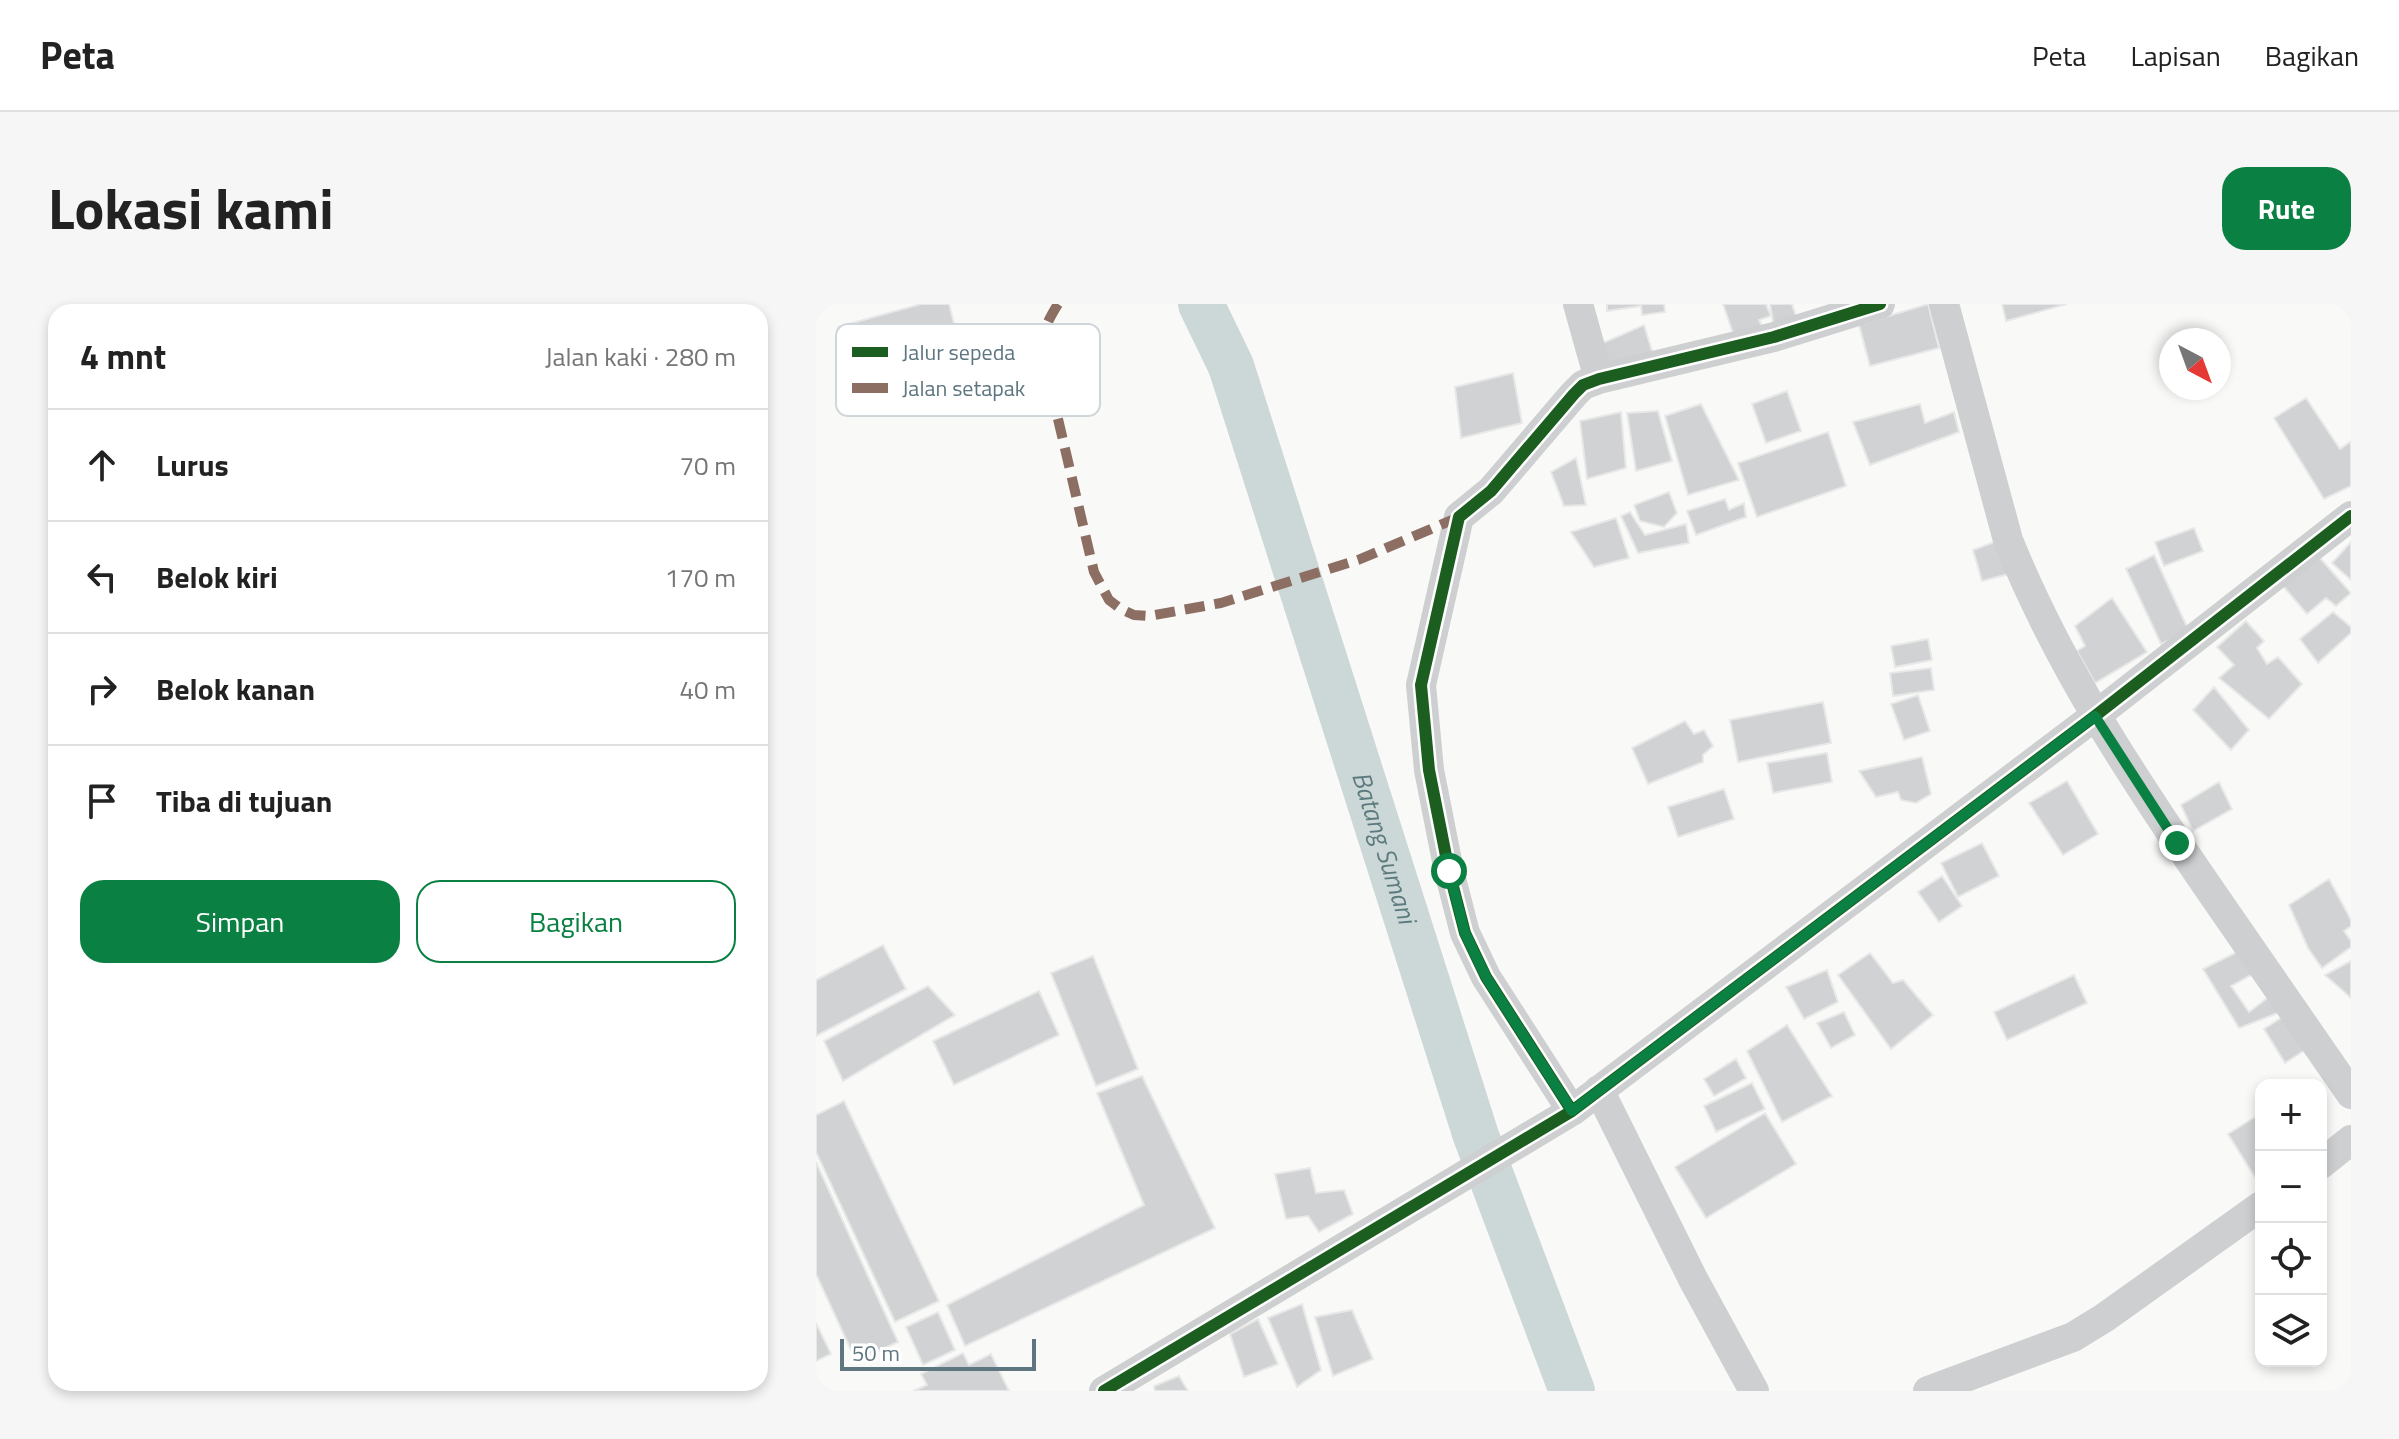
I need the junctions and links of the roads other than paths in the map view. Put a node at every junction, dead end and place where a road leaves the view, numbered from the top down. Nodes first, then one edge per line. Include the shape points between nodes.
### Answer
1 (1578, 304) edge
2 (1880, 304) edge
3 (1944, 304) edge
4 (1599, 379) junction
5 (2351, 516) edge
6 (2095, 716) junction
7 (1599, 1090) junction
8 (2351, 1094) edge
9 (1560, 1119) junction
10 (2351, 1140) edge
11 (2327, 1159) edge
12 (2255, 1210) edge
13 (1104, 1391) edge
14 (1754, 1391) edge
15 (1928, 1391) edge

1 - 4 street
2 - 4 street via 1774,337
3 - 6 street via 2008,540
4 - 9 street via 1583,385 1491,491 1459,517 1421,685 1429,770 1465,933
5 - 6 street
6 - 7 street
6 - 8 street
7 - 9 street
7 - 14 street
9 - 13 street
10 - 11 street
12 - 15 street via 2073,1337

